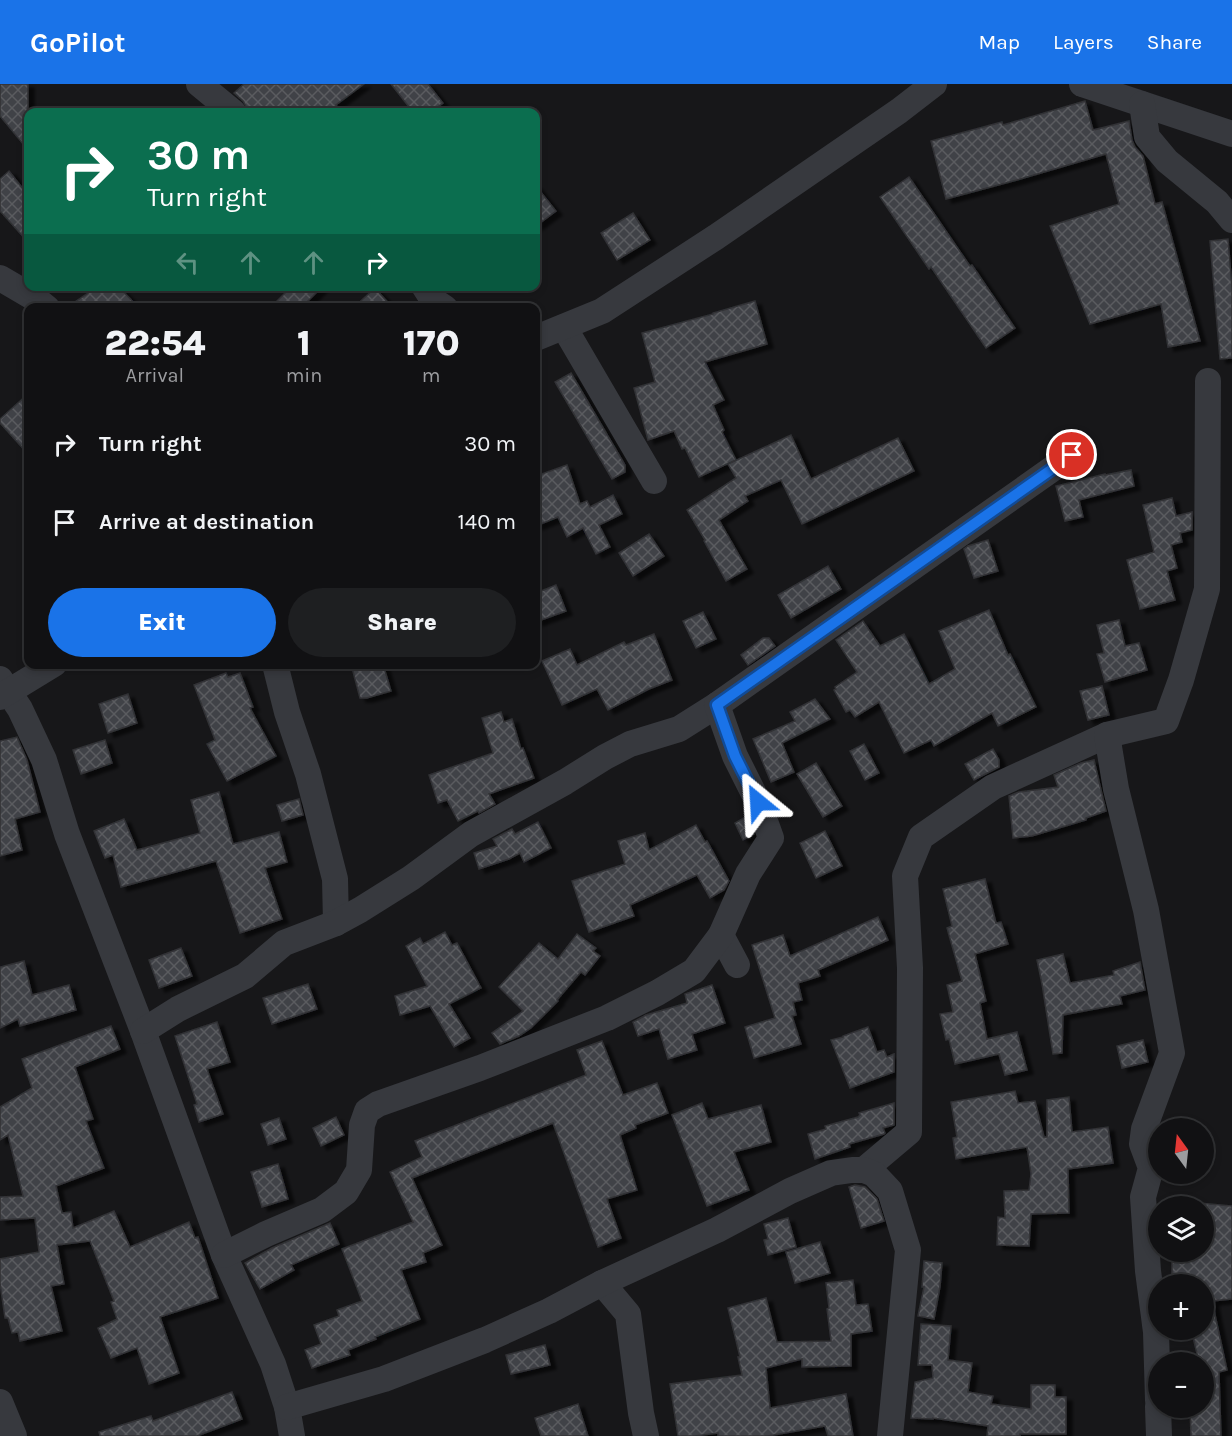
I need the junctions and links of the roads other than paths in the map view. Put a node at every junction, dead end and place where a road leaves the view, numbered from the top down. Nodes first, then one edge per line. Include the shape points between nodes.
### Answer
1 (199, 84) edge
2 (934, 84) edge
3 (1082, 84) edge
4 (1142, 104) junction
5 (227, 108) edge
6 (1232, 134) edge
7 (1232, 220) edge
8 (0, 278) edge
9 (427, 291) edge
10 (41, 303) edge
11 (438, 303) edge
12 (564, 327) junction
13 (540, 336) edge
14 (1208, 381) dead end
15 (1072, 455) dead end
16 (654, 481) dead end
17 (44, 669) edge
18 (275, 669) edge
19 (3, 690) edge
20 (717, 705) junction
21 (1107, 735) junction
22 (335, 879) junction
23 (360, 910) junction
24 (336, 923) junction
25 (722, 934) junction
26 (737, 965) dead end
27 (143, 1031) junction
28 (864, 1170) junction
29 (224, 1255) junction
30 (602, 1283) junction
31 (1157, 1352) edge
32 (0, 1402) edge
33 (287, 1407) junction
34 (1158, 1418) edge
35 (14, 1436) edge
36 (292, 1436) edge
37 (646, 1436) edge
38 (890, 1436) edge
39 (1158, 1436) edge

1 - 5 street
2 - 12 street via 602,312
3 - 4 street
4 - 6 street
4 - 7 street via 1147,137 1167,161
8 - 10 street
9 - 11 street
12 - 13 street
12 - 16 street
14 - 21 street via 1208,590 1166,721
15 - 20 street
17 - 19 street
18 - 22 street
19 - 27 street via 20,709 44,760 67,834
20 - 23 street via 679,729 630,744 605,757 471,834
20 - 25 street via 771,838 748,874
21 - 28 street via 993,787 921,837 905,876 909,1132
21 - 31 street via 1146,910 1172,1053 1142,1144 1152,1168 1143,1197
22 - 23 street
22 - 24 street
23 - 24 street
24 - 27 street via 284,943 245,976
25 - 26 street
25 - 29 street via 694,971 608,1018 367,1111 358,1170 346,1192 322,1210
27 - 29 street
28 - 30 street via 831,1173
28 - 38 street via 890,1191 908,1250
29 - 33 street via 273,1364
30 - 33 street via 485,1340 384,1379
30 - 37 street via 628,1314
32 - 35 street
33 - 36 street
34 - 39 street

